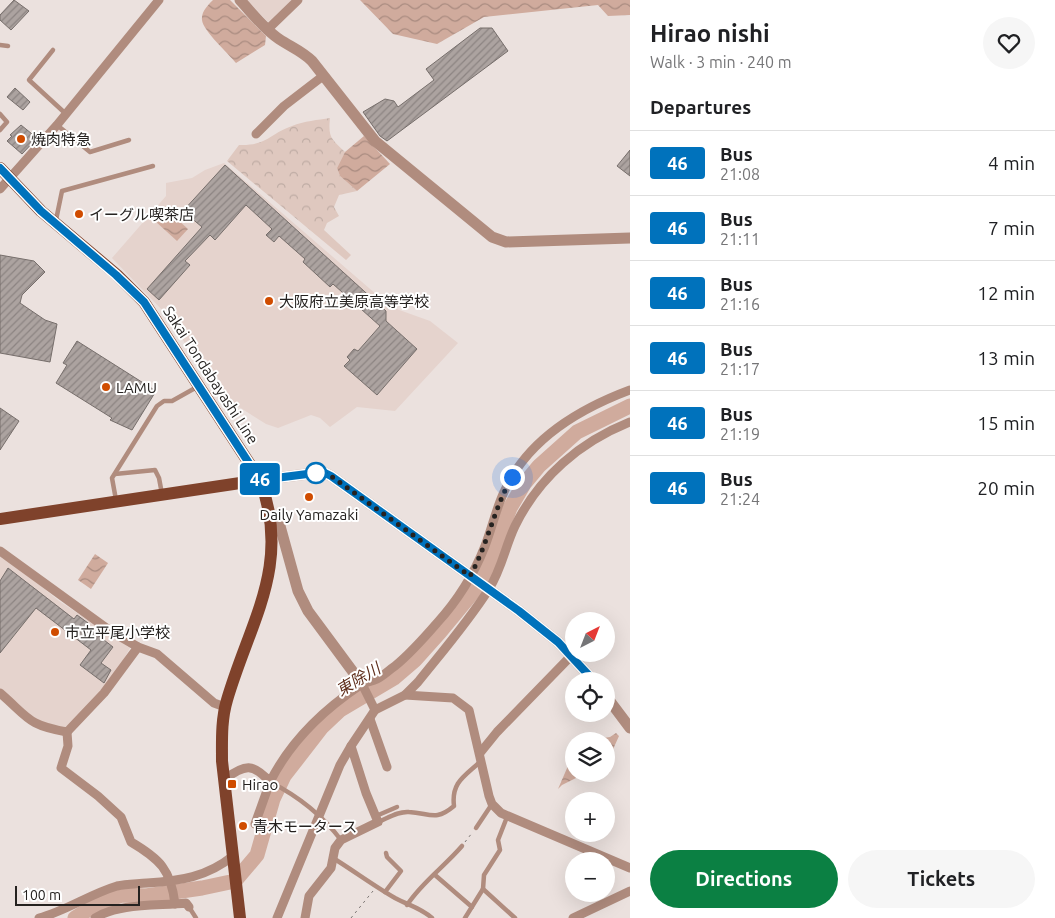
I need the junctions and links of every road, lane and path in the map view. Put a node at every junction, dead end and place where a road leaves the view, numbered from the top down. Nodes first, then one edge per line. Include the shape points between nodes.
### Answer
1 (160, 0) edge
2 (240, 0) edge
3 (298, 0) edge
4 (267, 30) junction
5 (0, 45) edge
6 (8, 46) dead end
7 (53, 50) dead end
8 (323, 76) junction
9 (0, 114) edge
10 (66, 114) junction
11 (57, 125) junction
12 (0, 130) edge
13 (256, 134) dead end
14 (129, 140) dead end
15 (153, 166) dead end
16 (0, 168) edge
17 (10, 179) junction
18 (0, 189) edge
19 (55, 223) junction
20 (630, 238) edge
21 (199, 385) junction
22 (630, 390) edge
23 (630, 422) edge
24 (115, 474) junction
25 (260, 480) junction
26 (162, 494) junction
27 (117, 501) junction
28 (1, 516) edge
29 (272, 522) junction
30 (0, 551) edge
31 (472, 577) junction
32 (487, 588) junction
33 (138, 647) junction
34 (565, 651) edge
35 (565, 662) edge
36 (577, 662) edge
37 (586, 672) edge
38 (363, 687) junction
39 (0, 693) edge
40 (405, 695) junction
41 (226, 707) junction
42 (374, 708) junction
43 (615, 708) edge
44 (370, 720) junction
45 (630, 728) edge
46 (67, 732) junction
47 (351, 746) junction
48 (481, 756) junction
49 (387, 767) dead end
50 (225, 779) junction
51 (271, 782) junction
52 (492, 804) junction
53 (397, 808) dead end
54 (320, 814) junction
55 (507, 816) junction
56 (377, 819) junction
57 (255, 824) dead end
58 (476, 828) joint
59 (341, 840) junction
60 (462, 846) joint
61 (386, 853) dead end
62 (233, 858) junction
63 (333, 858) junction
64 (630, 868) edge
65 (435, 875) junction
66 (173, 882) junction
67 (376, 886) junction
68 (484, 889) junction
69 (630, 891) edge
70 (385, 892) junction
71 (175, 904) junction
72 (407, 905) junction
73 (472, 906) junction
74 (189, 907) joint
75 (39, 918) edge
76 (95, 918) edge
77 (196, 918) edge
78 (240, 918) edge
79 (277, 918) edge
80 (305, 918) edge
81 (352, 918) edge
82 (432, 918) edge
83 (465, 918) edge
84 (515, 918) edge
85 (573, 918) edge

1 - 10 street
2 - 4 street
3 - 4 street
4 - 8 street via 302,51
5 - 6 lane
7 - 10 lane via 29,80
8 - 13 street via 284,106
8 - 20 street via 375,141 492,237 506,242
9 - 12 lane via 7,122
10 - 11 street
11 - 14 lane via 90,152
11 - 17 street
15 - 19 lane via 62,191
16 - 17 main road, Sakai Tondabayashi Line
17 - 18 street
17 - 19 main road, Sakai Tondabayashi Line
19 - 21 main road, Sakai Tondabayashi Line via 144,302
21 - 24 lane via 157,406
21 - 25 main road, Sakai Tondabayashi Line
22 - 31 street via 588,407 567,421 521,463 504,491
23 - 32 street via 584,445 547,478 514,528 500,570
24 - 26 lane via 155,470
24 - 27 lane via 112,478
25 - 26 main road
25 - 29 main road, Sakai Tondabayashi Line
25 - 31 street via 323,472
26 - 27 main road
27 - 28 main road
29 - 38 street via 280,526 292,575 308,610
29 - 41 main road, Sakai Tondabayashi Line via 270,576
30 - 33 street via 109,630
31 - 32 street
31 - 38 street via 408,654
32 - 34 street
32 - 40 street
33 - 41 street via 157,654 214,704
33 - 46 street via 104,693
35 - 48 street via 496,732
36 - 37 street
38 - 42 street
38 - 51 street via 326,709 279,764
39 - 46 street via 32,723
40 - 42 street
40 - 48 street via 453,698 466,705 473,716
41 - 50 main road, Sakai Tondabayashi Line via 222,739
42 - 44 street
43 - 45 street
44 - 47 street
44 - 49 street
46 - 66 street via 68,746 61,768 112,807 126,825 131,842 155,857
47 - 54 street
47 - 56 street
48 - 52 street
48 - 56 lane via 455,786 452,792 454,806 446,813 428,816 407,812
50 - 51 street via 238,769 248,767 261,772
50 - 62 main road, Sakai Tondabayashi Line
51 - 54 lane
51 - 57 street
52 - 55 street
52 - 58 lane
53 - 56 lane
54 - 59 lane
54 - 79 street
55 - 64 street
55 - 68 lane via 498,840 500,850 484,875
56 - 59 street
58 - 60 path
59 - 63 street
60 - 65 lane
61 - 70 lane via 401,871
62 - 66 street via 215,870
62 - 78 main road, Sakai Tondabayashi Line
63 - 67 lane
63 - 80 street via 326,875 309,896
65 - 72 lane
65 - 73 lane
66 - 71 street
66 - 75 street via 105,890 55,914
67 - 70 lane
67 - 81 path
68 - 73 lane
68 - 84 lane
69 - 85 street
70 - 72 lane
71 - 74 street via 186,903
71 - 76 street via 126,906
72 - 82 lane
73 - 83 lane
74 - 77 lane

